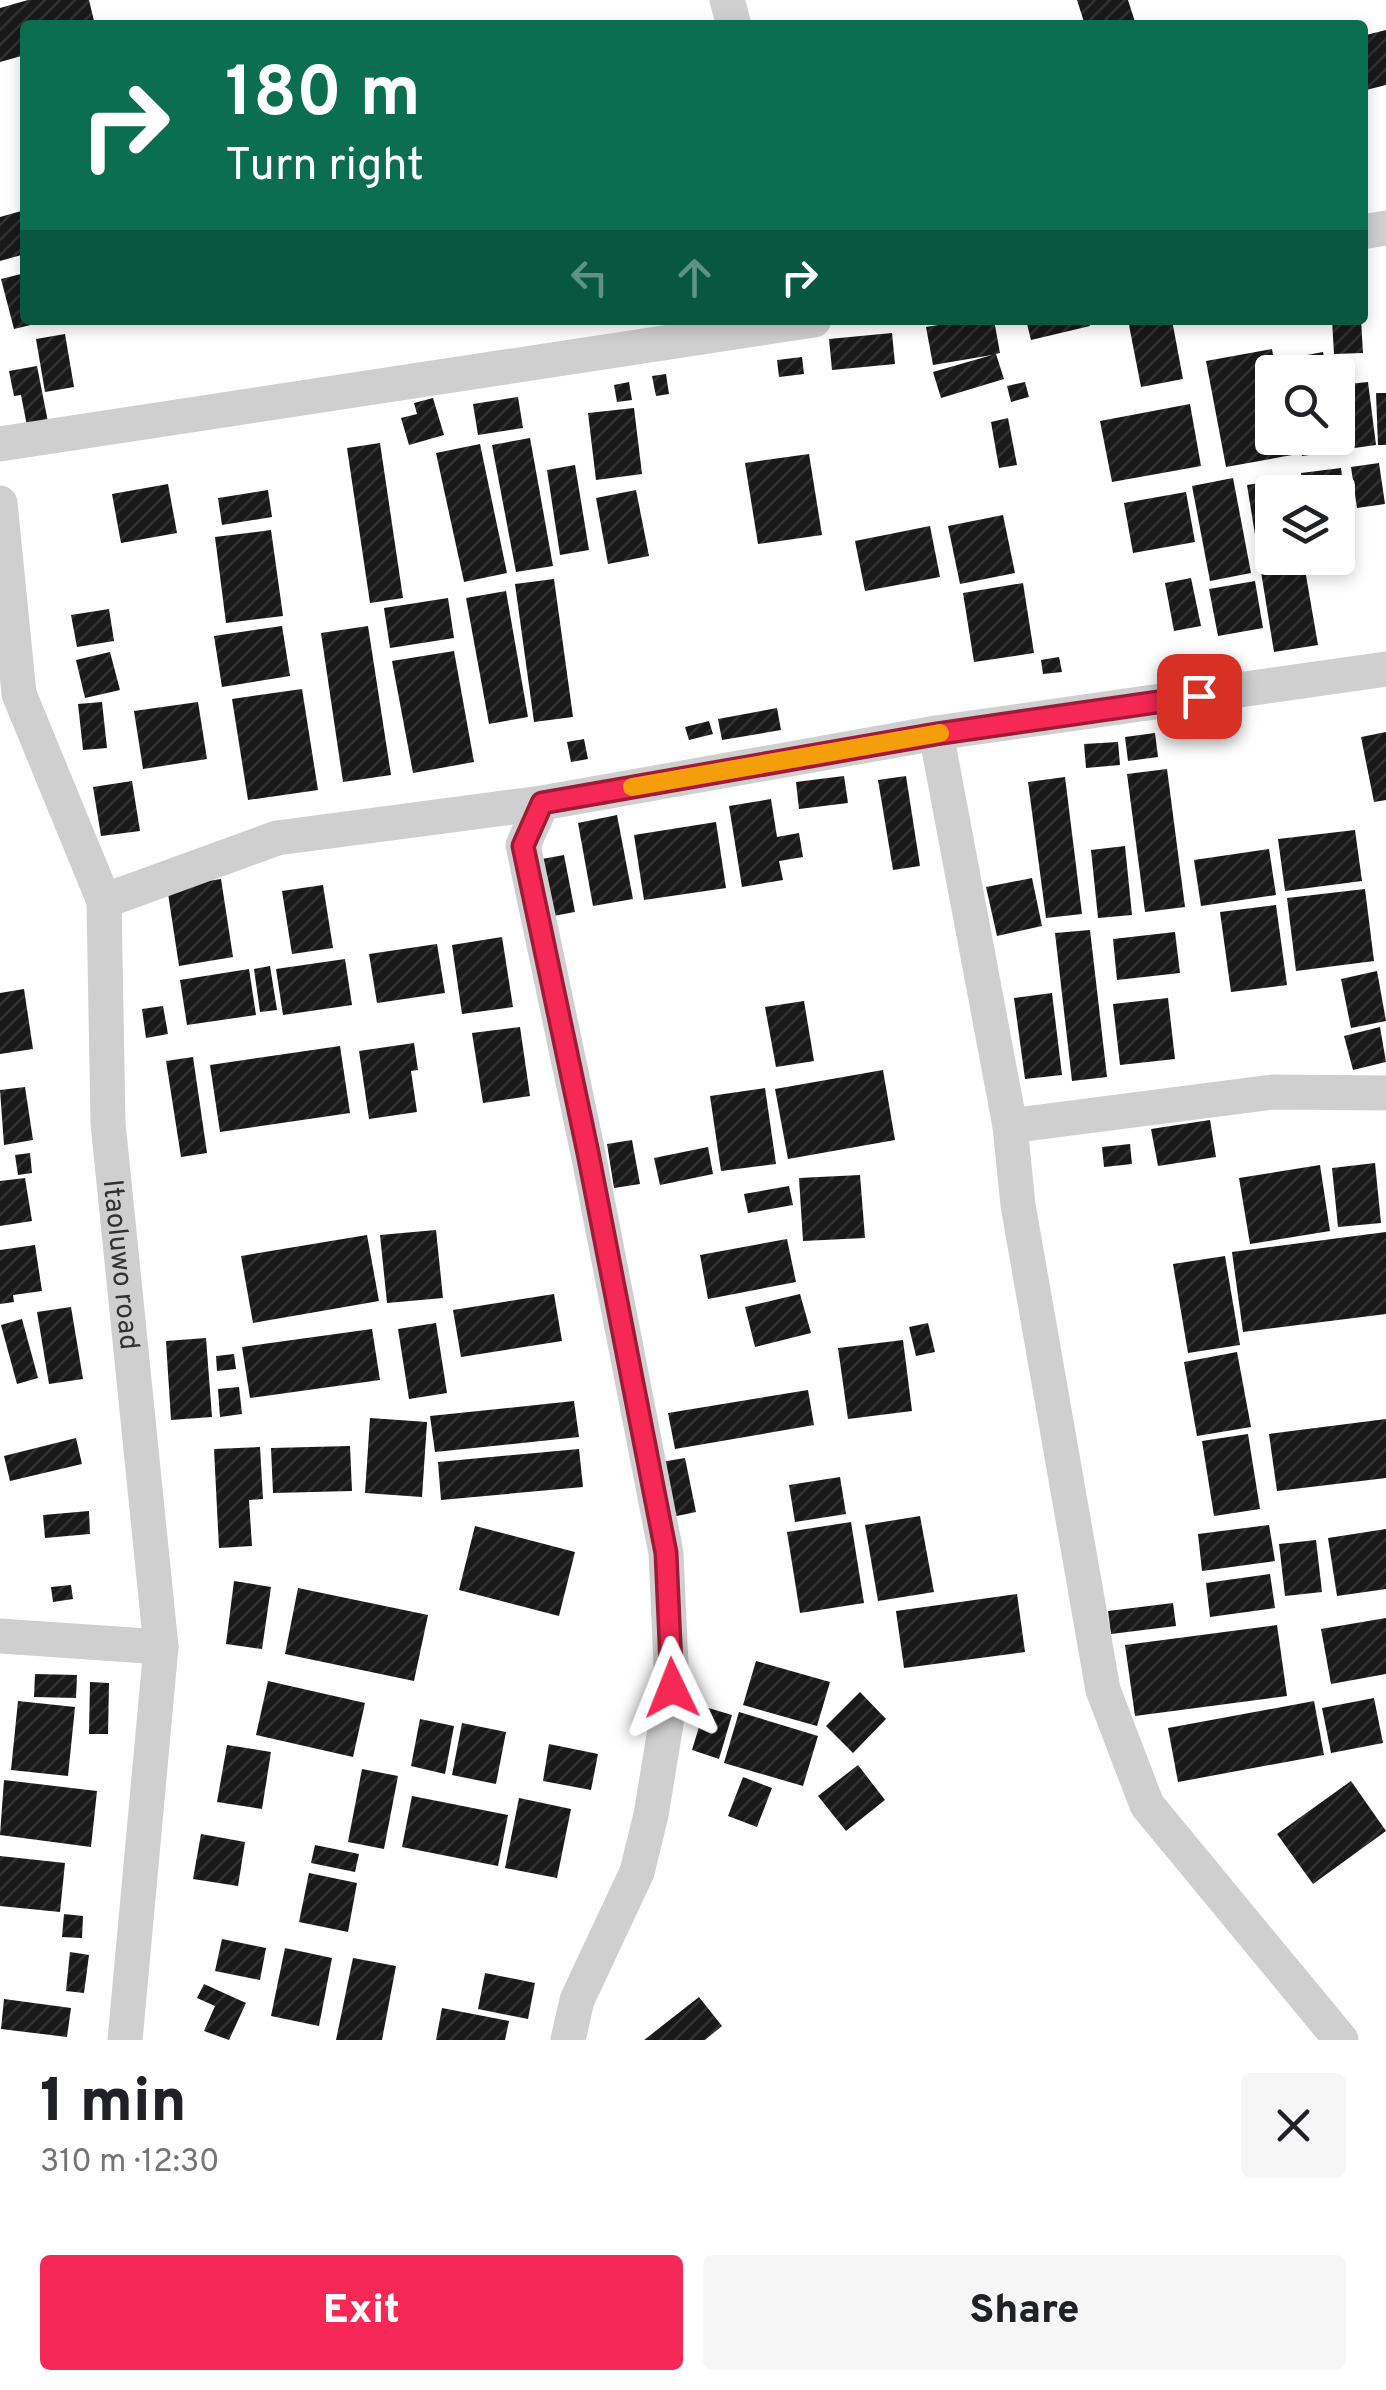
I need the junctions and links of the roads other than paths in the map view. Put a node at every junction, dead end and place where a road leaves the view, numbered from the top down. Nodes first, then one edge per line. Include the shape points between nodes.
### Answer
1 (777, 325) edge
2 (0, 444) edge
3 (0, 503) edge
4 (1386, 669) edge
5 (936, 734) junction
6 (542, 803) junction
7 (104, 902) junction
8 (1386, 1093) edge
9 (1010, 1126) junction
10 (0, 1636) edge
11 (161, 1648) junction
12 (124, 2040) edge
13 (568, 2040) edge
14 (1341, 2040) edge

1 - 2 street
3 - 7 street, Itaoluwo road via 20,694
4 - 5 street
5 - 6 street
5 - 9 street
6 - 7 street via 277,838
6 - 13 street via 523,846 666,1553 672,1688 637,1872 578,2000
7 - 11 street, Itaoluwo road via 108,1123
8 - 9 street via 1272,1092
9 - 14 street via 1103,1690 1147,1804
10 - 11 street
11 - 12 street, Itaoluwo road

